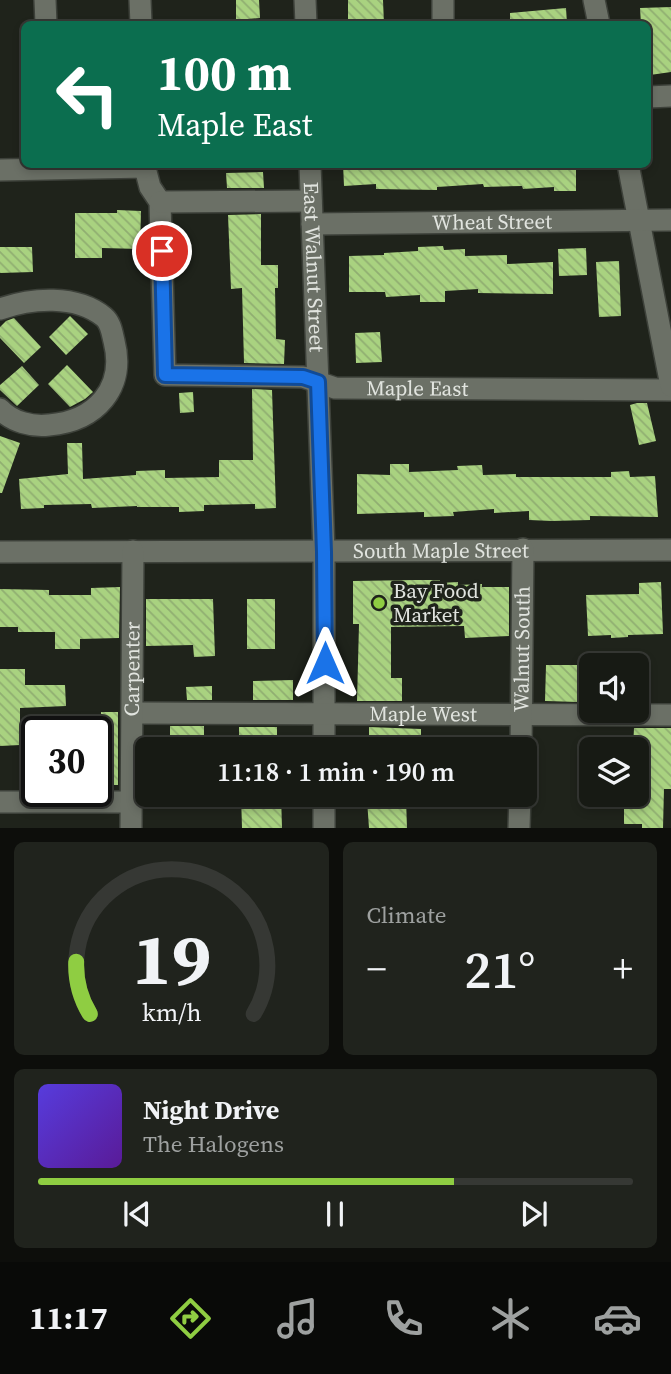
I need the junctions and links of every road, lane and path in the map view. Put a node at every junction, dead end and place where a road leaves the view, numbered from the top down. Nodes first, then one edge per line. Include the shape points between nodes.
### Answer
1 (45, 0) edge
2 (140, 0) edge
3 (305, 0) edge
4 (443, 0) edge
5 (594, 0) edge
6 (46, 21) edge
7 (141, 21) edge
8 (306, 21) edge
9 (443, 21) edge
10 (598, 21) edge
11 (671, 96) edge
12 (651, 97) edge
13 (35, 168) edge
14 (145, 168) edge
15 (310, 168) edge
16 (629, 168) edge
17 (0, 170) edge
18 (311, 201) junction
19 (160, 202) junction
20 (671, 220) edge
21 (641, 221) junction
22 (312, 224) junction
23 (0, 309) edge
24 (318, 382) junction
25 (671, 388) edge
26 (0, 409) edge
27 (523, 549) junction
28 (671, 550) edge
29 (133, 551) junction
30 (0, 552) edge
31 (324, 552) junction
32 (133, 713) junction
33 (324, 713) junction
34 (521, 715) junction
35 (671, 715) edge
36 (324, 737) edge
37 (521, 737) edge
38 (0, 802) edge
39 (131, 802) junction
40 (324, 807) edge
41 (520, 807) edge
42 (131, 828) edge
43 (324, 828) edge
44 (519, 828) edge

1 - 6 street
2 - 7 street
3 - 8 street
4 - 9 street
5 - 10 street
11 - 12 street
13 - 17 street
14 - 19 street
15 - 18 street, East Walnut Street
16 - 21 street
18 - 19 street
18 - 22 street, East Walnut Street
19 - 24 street, Maple East via 165,375 303,377
20 - 21 street, Wheat Street
21 - 22 street, Wheat Street
21 - 25 street
22 - 24 street, East Walnut Street
23 - 26 street via 22,302 70,302 104,317 118,356 106,398 79,419 32,426
24 - 25 street, Maple East via 335,388
24 - 31 street, East Walnut Street
27 - 28 street, South Maple Street
27 - 31 street, South Maple Street
27 - 34 street, Walnut South
29 - 30 street, South Maple Street
29 - 31 street, South Maple Street
29 - 32 street, Carpenter
31 - 33 street, East Walnut Street
32 - 33 street, Maple West
32 - 39 street, Carpenter
33 - 34 street, Maple West
33 - 36 street, East Walnut Street
34 - 35 street, Maple West
34 - 37 street, Walnut South
38 - 39 street
39 - 42 street, Carpenter
40 - 43 street
41 - 44 street

